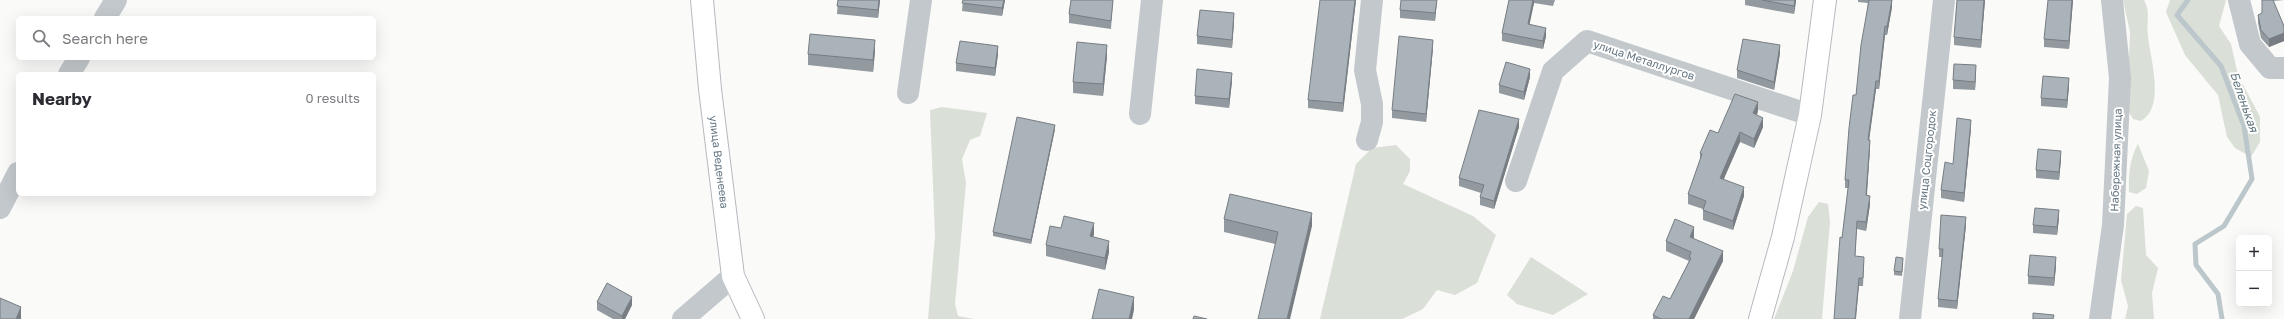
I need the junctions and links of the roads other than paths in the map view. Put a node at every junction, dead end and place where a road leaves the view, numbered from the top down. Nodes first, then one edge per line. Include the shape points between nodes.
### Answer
1 (116, 0) edge
2 (702, 0) edge
3 (921, 0) edge
4 (1152, 0) edge
5 (1372, 0) edge
6 (1825, 0) edge
7 (1944, 0) edge
8 (2112, 0) edge
9 (2239, 0) edge
10 (106, 16) edge
11 (78, 60) edge
12 (2284, 68) edge
13 (70, 72) edge
14 (908, 93) dead end
15 (1140, 114) dead end
16 (1810, 115) junction
17 (1367, 140) dead end
18 (16, 177) edge
19 (1516, 181) dead end
20 (0, 208) edge
21 (734, 276) junction
22 (683, 319) edge
23 (753, 319) edge
24 (1760, 319) edge
25 (1910, 319) edge
26 (2100, 319) edge

1 - 10 street
2 - 21 main road, улица Веденеева via 710,89
3 - 14 street
4 - 15 street
5 - 17 street via 1365,70 1372,104 1372,122
6 - 16 main road
7 - 25 street, улица Соцгородок
8 - 26 street, Набережная улица via 2120,78 2114,225
9 - 12 street via 2250,44 2270,68
11 - 13 street
16 - 19 street, улица Металлургов via 1587,41 1553,70
16 - 24 main road via 1783,237
18 - 20 street
21 - 22 street
21 - 23 main road, улица Веденеева

